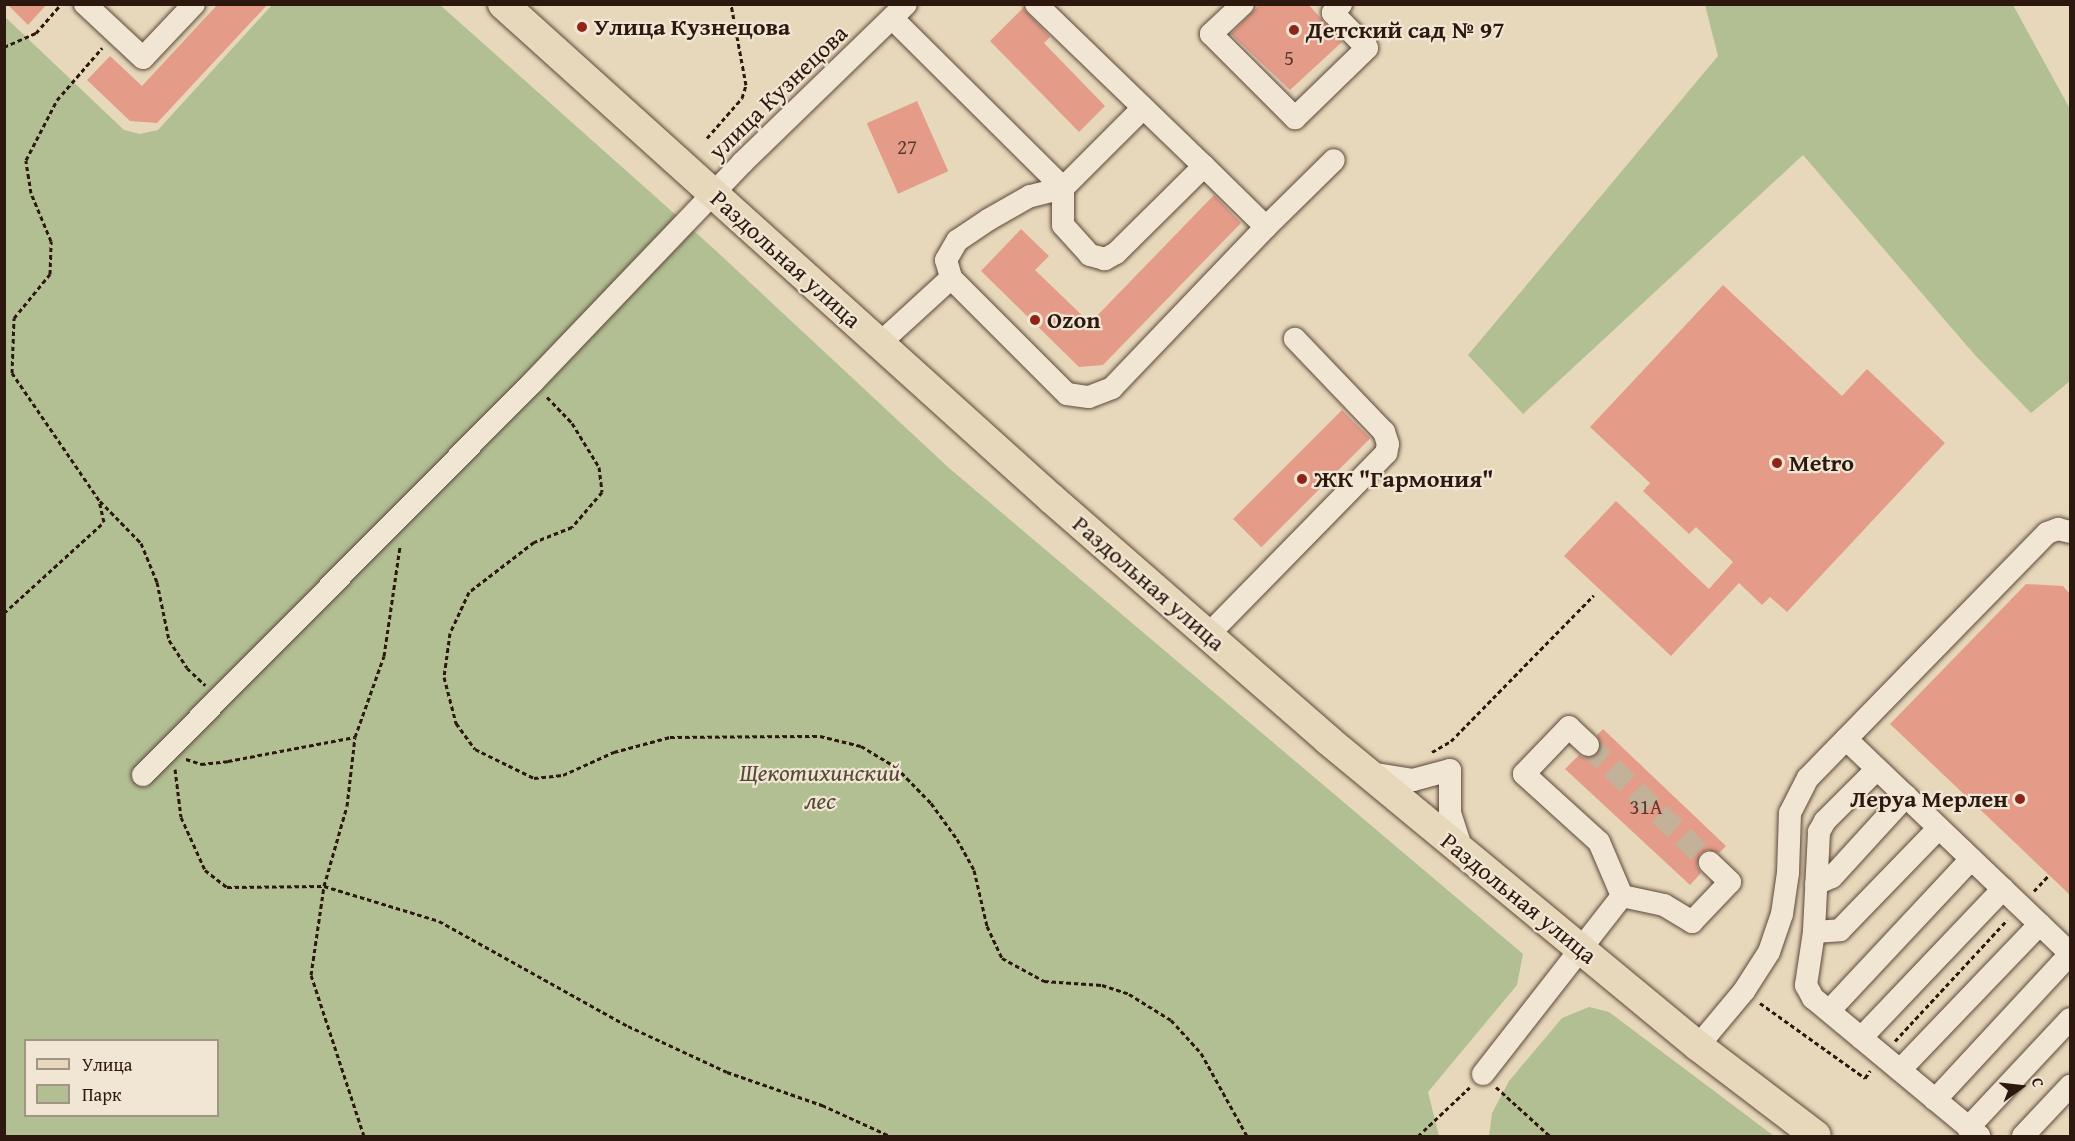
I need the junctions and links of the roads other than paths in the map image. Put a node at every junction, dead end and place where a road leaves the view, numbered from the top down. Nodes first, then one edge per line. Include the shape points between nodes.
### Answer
1 (85, 4) edge
2 (194, 4) edge
3 (503, 4) edge
4 (1036, 4) edge
5 (1243, 4) edge
6 (1341, 4) edge
7 (899, 11) edge
8 (1143, 108) junction
9 (1334, 160) dead end
10 (1204, 166) junction
11 (1063, 188) junction
12 (714, 193) junction
13 (1266, 227) junction
14 (951, 278) junction
15 (1295, 339) dead end
16 (879, 344) junction
17 (2070, 532) edge
18 (1208, 635) junction
19 (1846, 740) junction
20 (1588, 745) tunnel mouth
21 (1877, 769) junction
22 (1366, 772) junction
23 (143, 775) dead end
24 (1906, 796) junction
25 (1939, 828) junction
26 (1464, 855) junction
27 (1971, 859) junction
28 (1710, 863) tunnel mouth
29 (1816, 884) junction
30 (2003, 889) junction
31 (1622, 896) junction
32 (2040, 924) junction
33 (1814, 932) junction
34 (1581, 948) junction
35 (2070, 953) edge
36 (1829, 1011) junction
37 (2070, 1019) edge
38 (1861, 1038) junction
39 (1698, 1046) junction
40 (1900, 1070) junction
41 (1483, 1074) road end
42 (2070, 1086) edge
43 (1935, 1100) junction
44 (1974, 1132) edge
45 (1816, 1137) edge
46 (2023, 1137) edge

1 - 2 street via 143,58
3 - 12 main road, Раздольная улица
4 - 8 street
5 - 6 street via 1211,34 1295,118 1367,48 1333,13
7 - 11 street
7 - 12 street, улица Кузнецова
8 - 10 street
8 - 11 street
9 - 13 street
10 - 11 street via 1116,253 1105,259 1090,255 1063,225
10 - 13 street
11 - 14 street via 1030,196 957,241 946,260
12 - 16 main road, Раздольная улица
12 - 23 street, улица Кузнецова via 533,382
13 - 14 street via 1112,388 1089,397 1067,394
14 - 16 street
15 - 18 street via 1384,432 1386,453
16 - 18 main road, Раздольная улица
17 - 19 street via 2058,529 2047,533
18 - 22 main road, Раздольная улица
19 - 21 street
19 - 39 street via 1808,778 1795,798 1782,914 1769,952 1744,991
20 - 31 street via 1569,727 1524,774 1599,842
21 - 24 street
21 - 29 street via 1825,820 1815,850
22 - 26 main road, Раздольная улица
22 - 26 street via 1413,780 1450,770 1450,813
24 - 25 street
24 - 29 street via 1832,877
25 - 27 street
25 - 33 street via 1840,930
26 - 34 main road, Раздольная улица
27 - 30 street
27 - 36 street
28 - 31 street via 1730,882 1692,922 1664,905
29 - 33 street
30 - 32 street
30 - 38 street
31 - 34 street
32 - 35 street
32 - 40 street
33 - 36 street via 1806,985 1813,998
34 - 39 main road, Раздольная улица
34 - 41 street
35 - 43 street
36 - 38 street
37 - 44 street
38 - 40 street
39 - 45 main road, Раздольная улица
40 - 43 street
42 - 46 street
43 - 44 street

